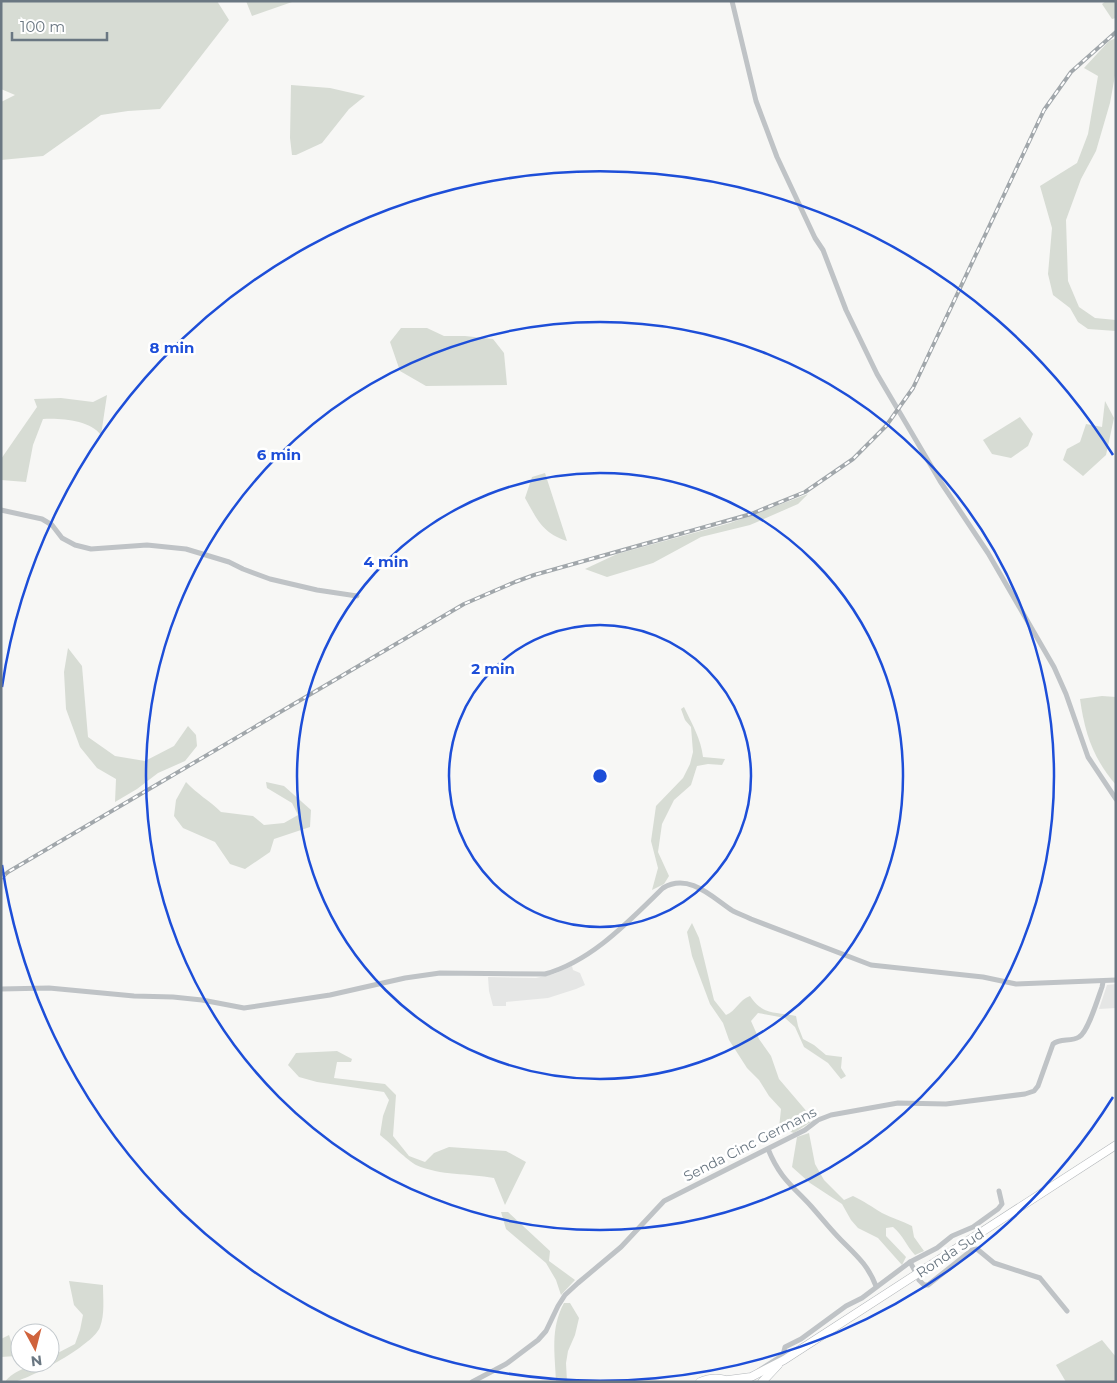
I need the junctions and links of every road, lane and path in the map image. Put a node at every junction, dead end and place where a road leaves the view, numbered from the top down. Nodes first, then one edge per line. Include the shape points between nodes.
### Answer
1 (732, 1) edge
2 (1, 510) edge
3 (357, 596) dead end
4 (1116, 799) edge
5 (1116, 980) edge
6 (1103, 982) junction
7 (1, 989) edge
8 (1116, 1146) edge
9 (768, 1148) junction
10 (998, 1191) dead end
11 (910, 1262) junction
12 (914, 1271) dead end
13 (920, 1280) dead end
14 (876, 1286) junction
15 (1067, 1311) dead end
16 (784, 1360) junction
17 (751, 1377) junction
18 (730, 1381) edge
19 (472, 1382) edge
20 (700, 1382) edge
21 (762, 1382) edge

1 - 4 street via 743,56 777,157 823,250 865,350 940,481 988,553 1054,667 1088,758
2 - 3 street via 42,519 52,525 62,538 91,549 147,545 186,549 270,579
5 - 6 street
6 - 7 street via 1016,984 983,977 871,965 751,919 698,887 674,884 663,888 607,940 576,961 545,974 440,973 244,1008 174,997 48,988
6 - 9 street, Senda Cinc Germans via 1084,1033 1053,1044 1038,1086 1030,1093 950,1104 898,1103 831,1116
8 - 16 main road, Ronda Sud
9 - 14 street via 791,1187 858,1255
9 - 19 street, Senda Cinc Germans via 660,1203 617,1251 568,1292 538,1340 506,1364
10 - 11 street via 1002,1204 998,1209
11 - 12 street
11 - 14 street
13 - 15 street via 928,1285 977,1249 994,1263 1040,1278
14 - 17 street via 786,1347 783,1355 764,1365
16 - 17 main road
16 - 21 main road
17 - 18 main road
18 - 20 main road via 708,1378

